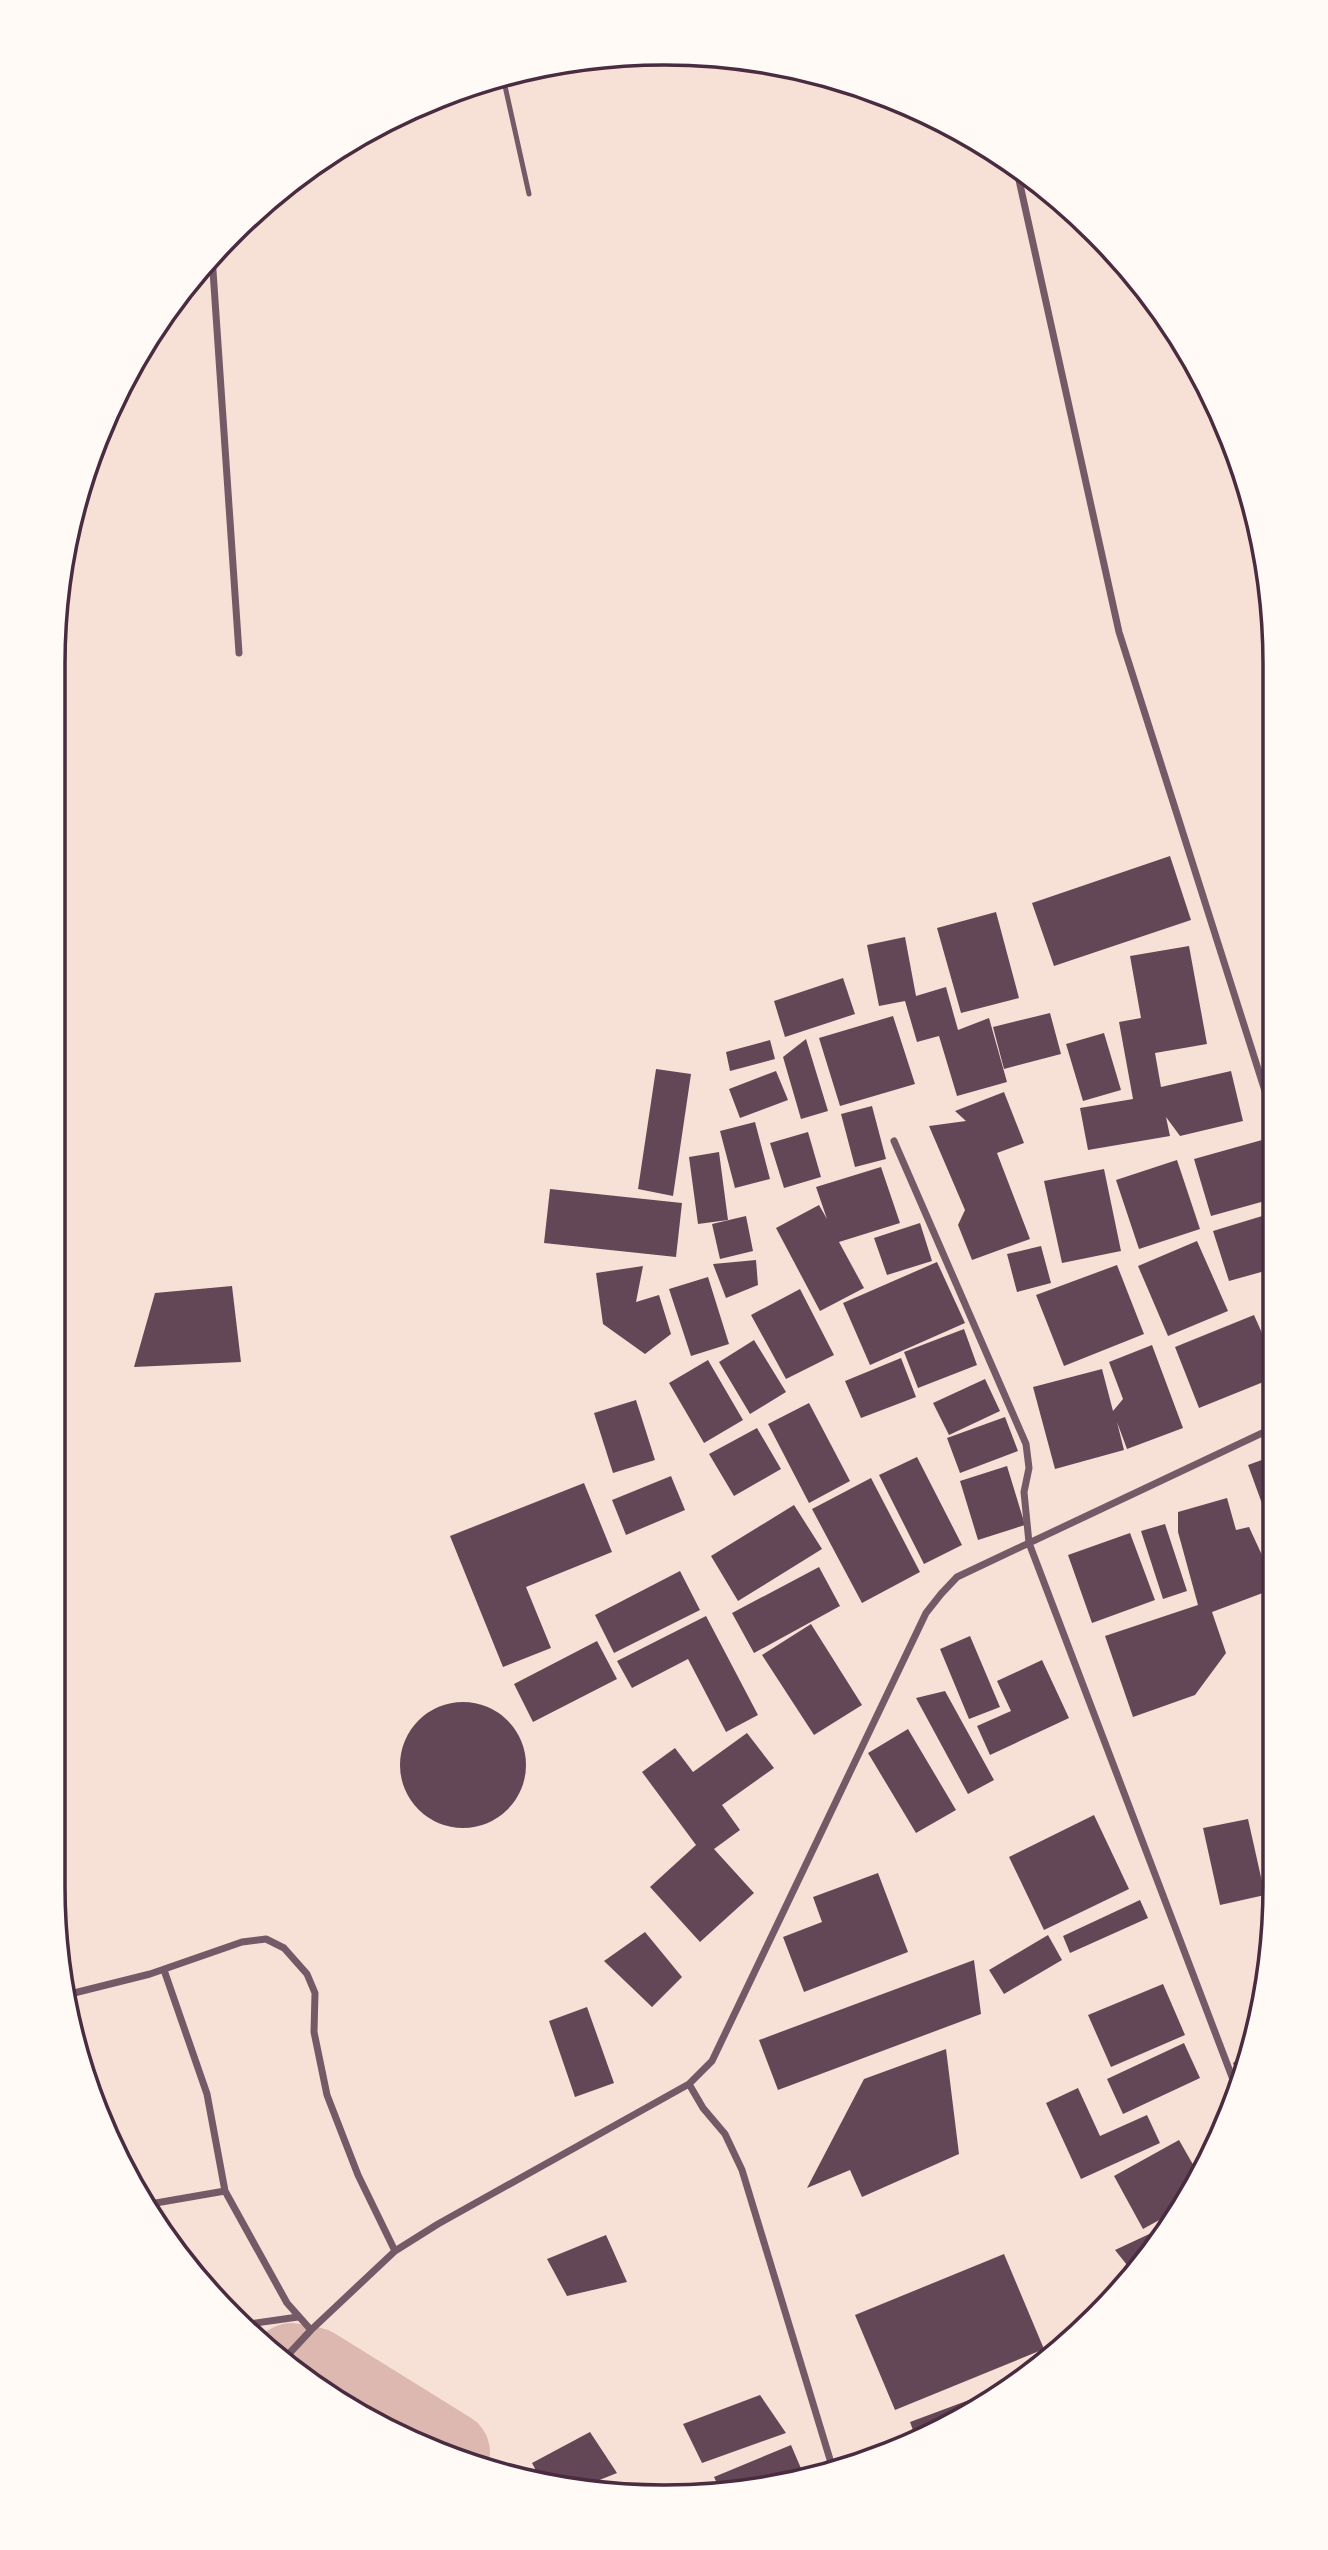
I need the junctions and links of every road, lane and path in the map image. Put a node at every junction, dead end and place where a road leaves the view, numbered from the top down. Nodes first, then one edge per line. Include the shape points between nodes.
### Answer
1 (505, 86) edge
2 (1020, 182) edge
3 (529, 194) dead end
4 (213, 269) edge
5 (239, 653) dead end
6 (1263, 1085) edge
7 (894, 1141) dead end
8 (1263, 1432) edge
9 (1029, 1543) junction
10 (164, 1970) junction
11 (74, 1993) edge
12 (1232, 2076) edge
13 (689, 2084) junction
14 (225, 2191) junction
15 (156, 2203) edge
16 (395, 2251) junction
17 (298, 2317) junction
18 (253, 2322) edge
19 (311, 2330) junction
20 (289, 2353) edge
21 (831, 2461) edge

1 - 3 lane
2 - 6 street via 1119,632
4 - 5 street
7 - 9 street via 1026,1444
8 - 9 street
9 - 12 street
9 - 13 street via 957,1577 926,1613 712,2061
10 - 11 street
10 - 14 street via 207,2094
10 - 16 street via 242,1942 266,1940 284,1948 307,1974 315,1993 314,2032 327,2095 358,2175
13 - 16 street
13 - 21 street via 725,2134 742,2170
14 - 15 street
14 - 17 street
16 - 19 street
17 - 18 street
17 - 19 street
19 - 20 street

